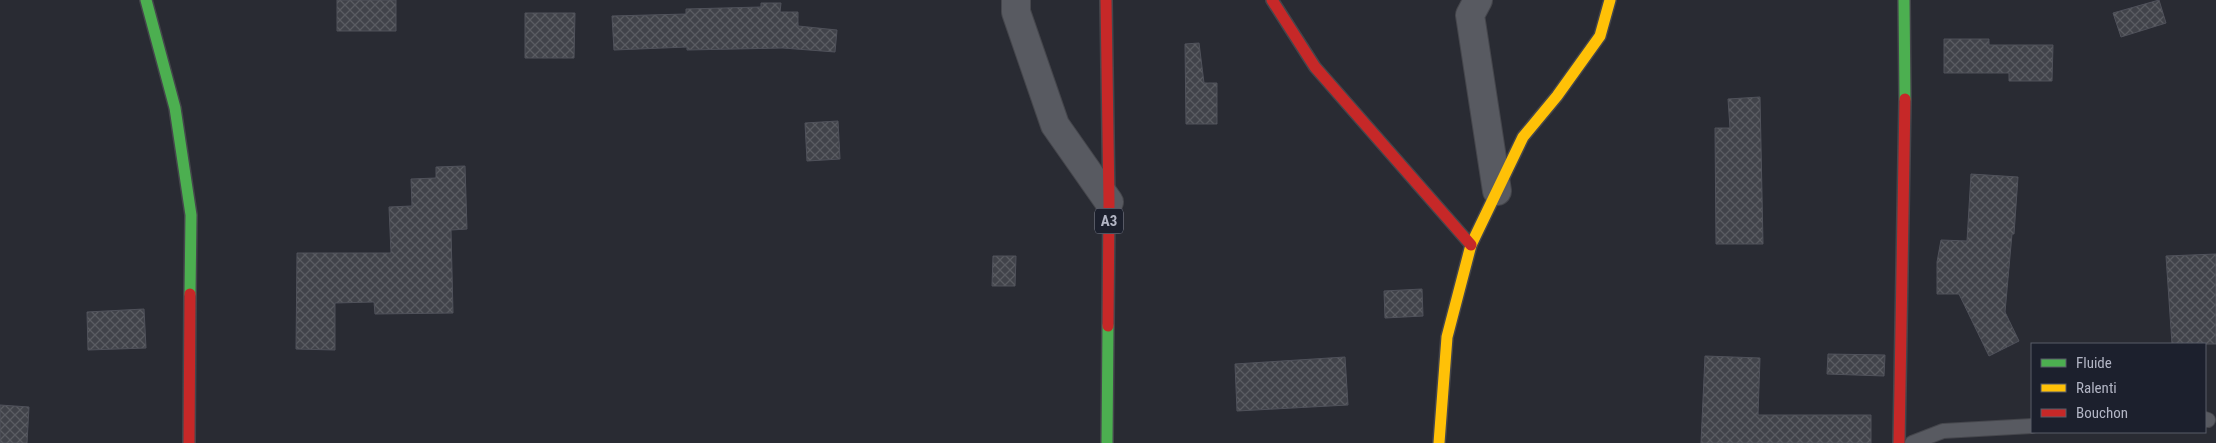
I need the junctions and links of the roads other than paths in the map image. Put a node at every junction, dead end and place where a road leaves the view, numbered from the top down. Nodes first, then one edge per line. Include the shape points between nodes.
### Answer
1 (146, 0) edge
2 (1016, 0) edge
3 (1106, 0) edge
4 (1272, 0) edge
5 (1478, 0) edge
6 (1610, 0) edge
7 (1904, 0) edge
8 (1497, 191) junction
9 (1109, 202) junction
10 (1471, 245) junction
11 (2031, 426) edge
12 (189, 443) edge
13 (1107, 443) edge
14 (1440, 443) edge
15 (1899, 443) edge
16 (1912, 443) edge

1 - 12 main road via 175,108 191,215
2 - 9 street via 1016,12 1055,125
3 - 9 main road, A3
4 - 10 main road via 1315,67
5 - 8 street via 1470,16
6 - 8 main road via 1600,36 1523,137
7 - 15 main road via 1906,59
8 - 10 main road
9 - 13 main road, A3
10 - 14 main road via 1446,337
11 - 16 lane via 1943,431

